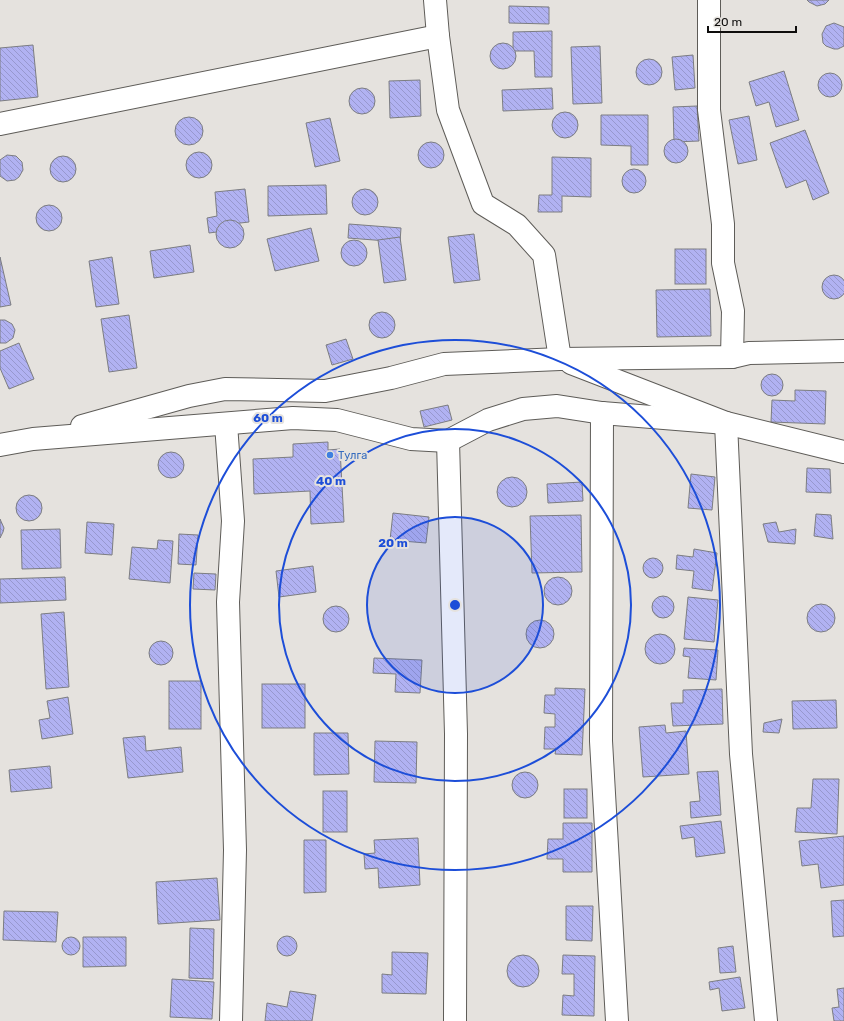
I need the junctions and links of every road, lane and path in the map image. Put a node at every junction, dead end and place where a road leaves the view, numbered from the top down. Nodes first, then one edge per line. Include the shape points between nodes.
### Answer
1 (435, 0) edge
2 (709, 0) edge
3 (438, 36) junction
4 (0, 124) edge
5 (844, 351) edge
6 (732, 357) junction
7 (560, 359) junction
8 (602, 413) junction
9 (726, 423) junction
10 (226, 424) junction
11 (33, 439) junction
12 (448, 441) junction
13 (0, 445) edge
14 (844, 452) edge
15 (231, 1021) edge
16 (455, 1021) edge
17 (617, 1021) edge
18 (766, 1021) edge

1 - 3 street
2 - 6 street via 709,110 723,224 723,263 733,311
3 - 4 street
3 - 7 street via 448,110 483,204 516,225 544,255
5 - 6 street via 749,353
6 - 7 street
7 - 9 street
7 - 11 street via 444,364 326,391 225,389 189,396
8 - 9 street
8 - 12 street via 557,406 523,408 488,420
8 - 17 street via 601,741
9 - 14 street
9 - 18 street via 741,754
10 - 11 street
10 - 12 street via 293,418 337,420 411,439
10 - 15 street via 233,521 228,602 235,850
11 - 13 street
12 - 16 street via 456,734

